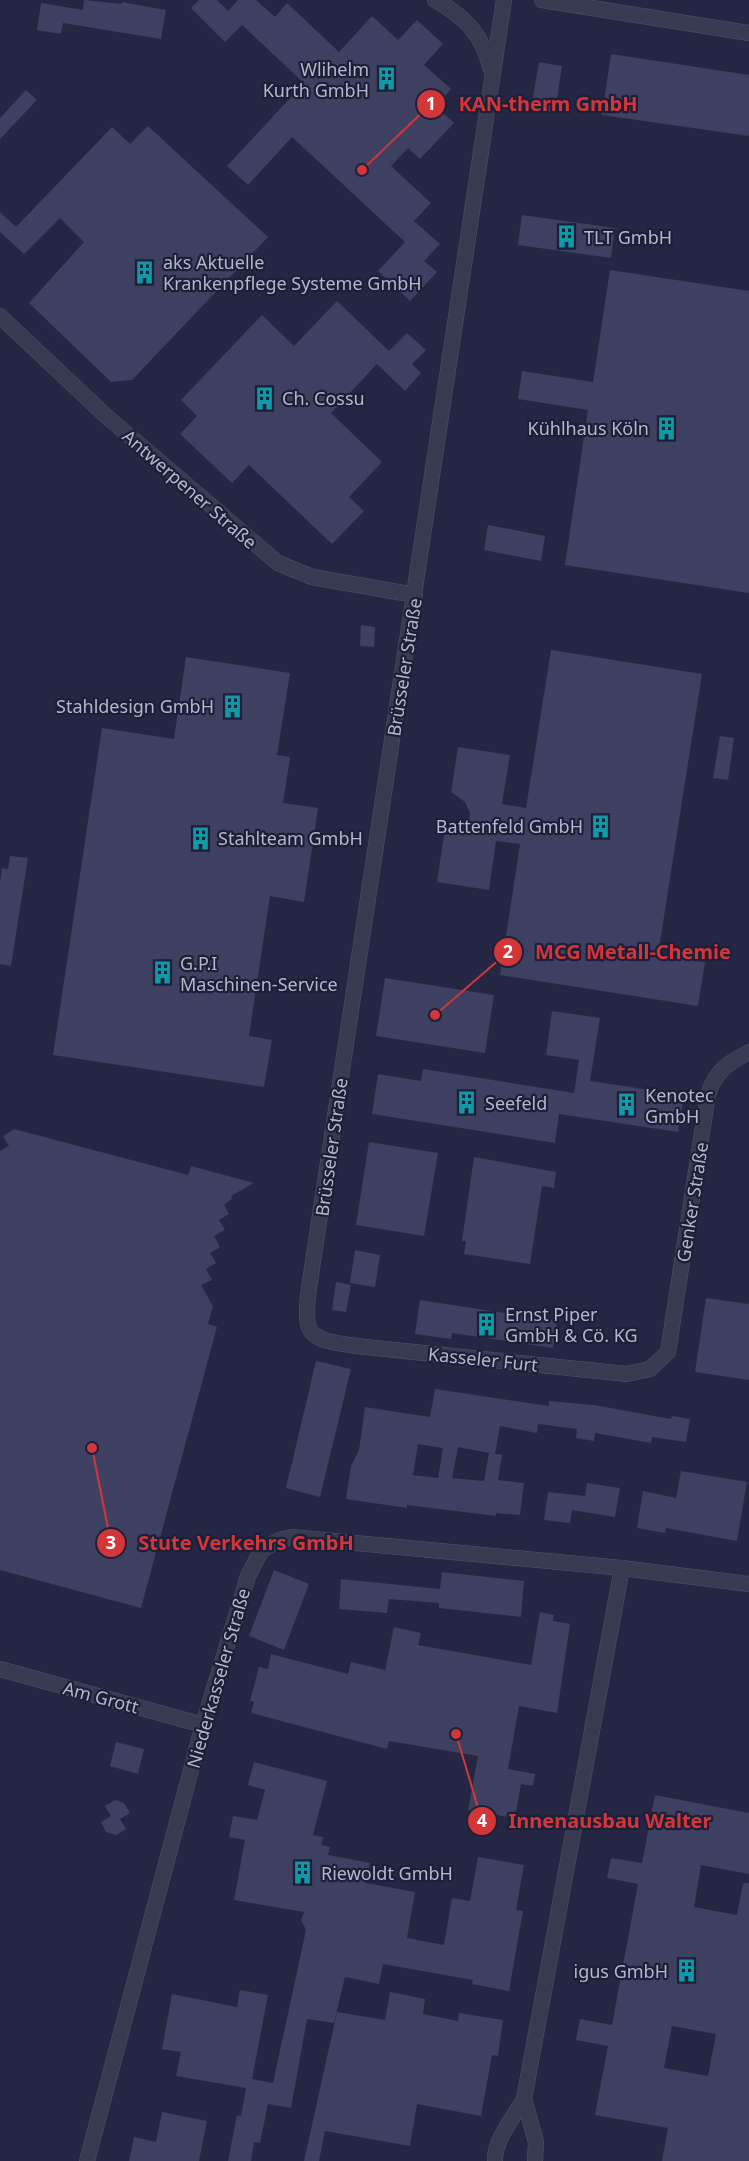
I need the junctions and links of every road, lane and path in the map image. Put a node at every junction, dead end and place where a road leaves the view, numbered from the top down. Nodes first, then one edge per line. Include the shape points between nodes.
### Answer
1 (435, 0) edge
2 (504, 0) edge
3 (542, 0) edge
4 (583, 0) edge
5 (617, 14) junction
6 (749, 33) edge
7 (491, 75) junction
8 (0, 316) edge
9 (415, 595) junction
10 (749, 1052) edge
11 (311, 1333) joint
12 (655, 1366) joint
13 (622, 1568) junction
14 (749, 1584) edge
15 (0, 1669) edge
16 (202, 1725) junction
17 (524, 2099) junction
18 (87, 2161) edge
19 (495, 2161) edge
20 (535, 2161) edge

1 - 7 street via 451,9 479,36
2 - 7 street, Brüsseler Straße
3 - 5 street
4 - 5 street
5 - 6 street
7 - 9 street, Brüsseler Straße
8 - 9 street, Antwerpener Straße via 106,416 278,563 312,577
9 - 11 street, Brüsseler Straße via 309,1288 305,1319
10 - 12 street, Genker Straße via 715,1076 708,1094 668,1352
11 - 12 street, Kasseler Furt via 325,1341 356,1346 627,1374
13 - 14 street, Niederkasseler Straße
13 - 16 street, Niederkasseler Straße via 292,1537 279,1540 261,1551 253,1563
13 - 17 street
15 - 16 street, Am Grott
16 - 18 street, Niederkasseler Straße
17 - 19 street via 501,2137
17 - 20 street via 536,2142

